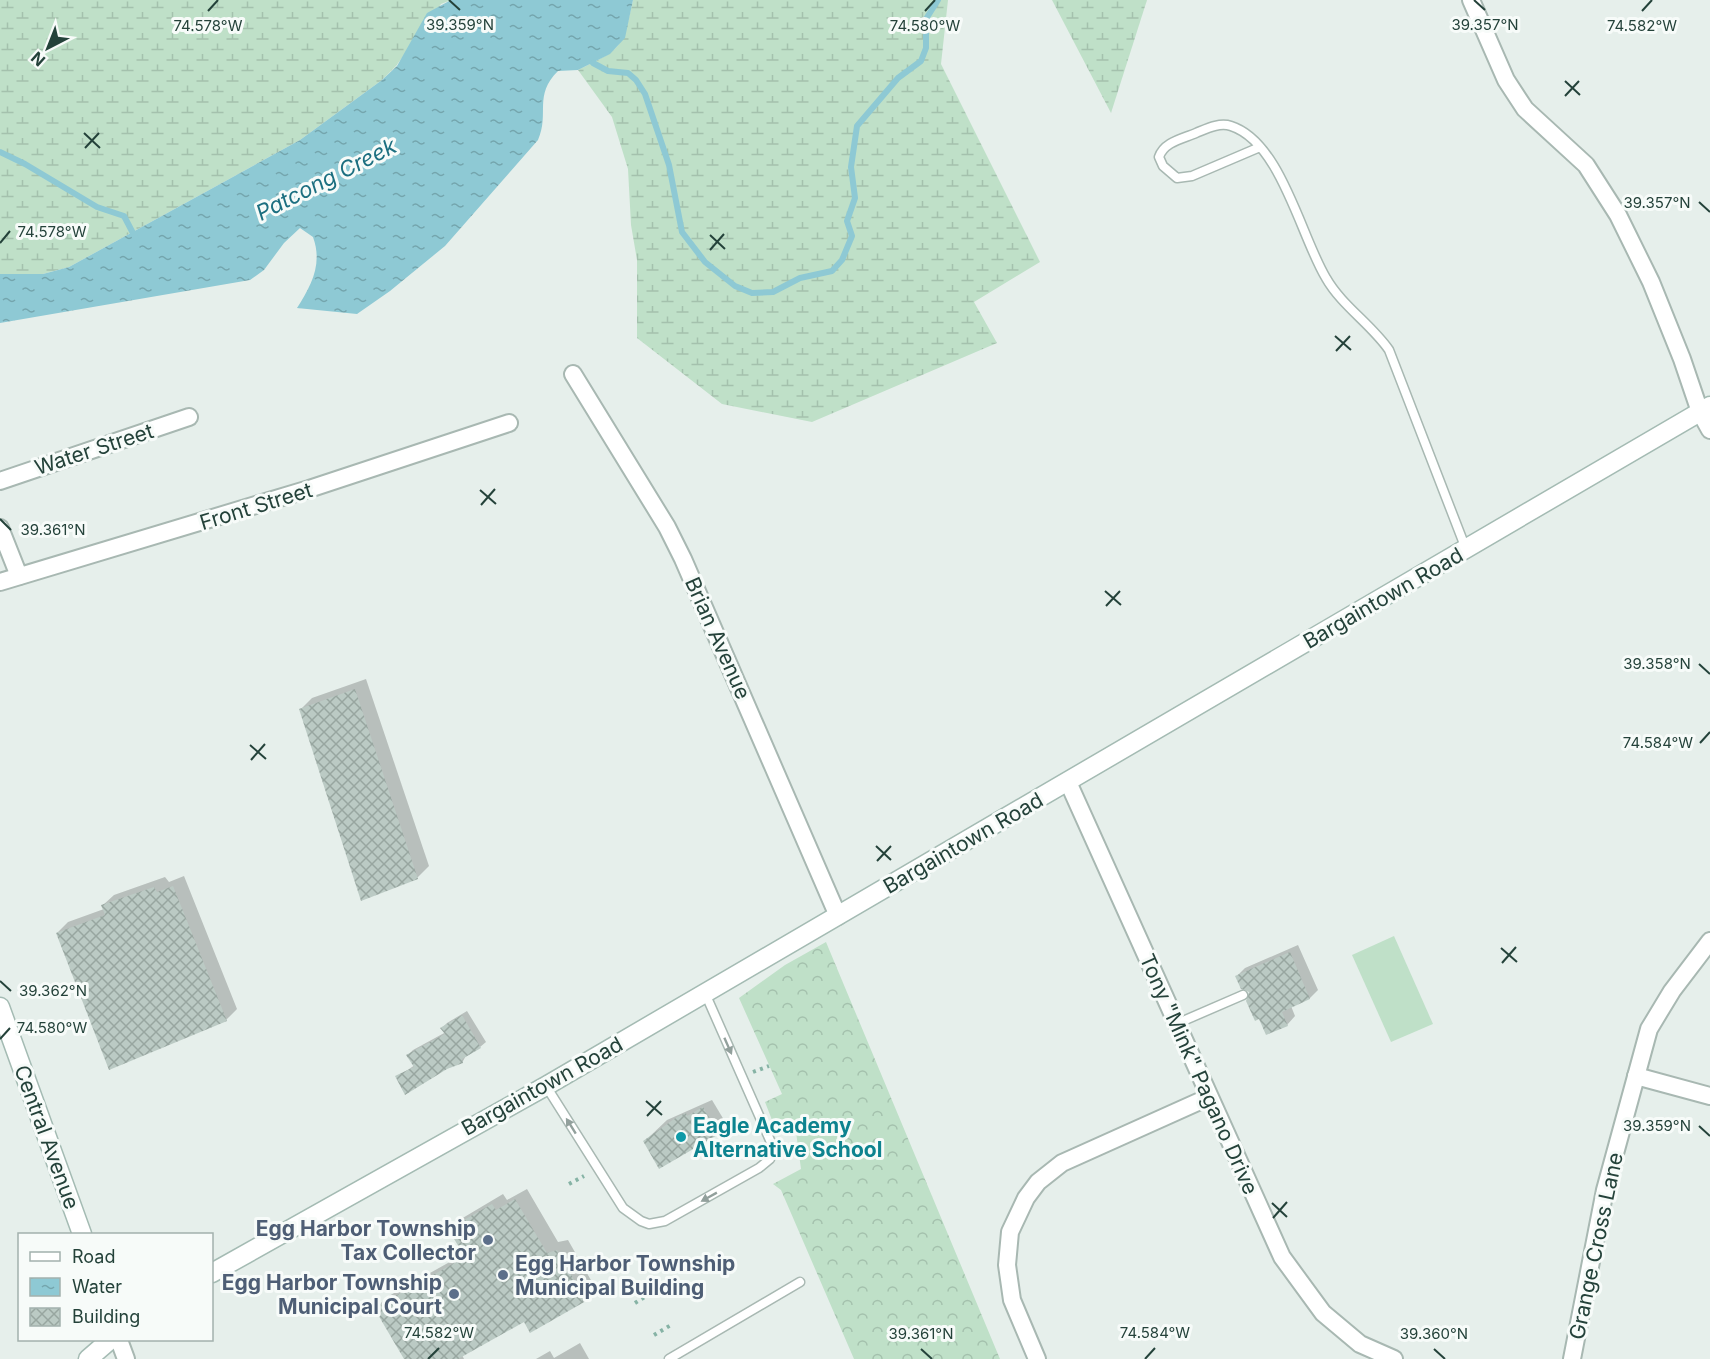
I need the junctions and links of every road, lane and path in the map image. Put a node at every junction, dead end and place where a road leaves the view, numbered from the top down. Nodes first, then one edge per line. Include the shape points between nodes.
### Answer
1 (1471, 0) edge
2 (1260, 147) junction
3 (573, 374) dead end
4 (1705, 409) edge
5 (189, 417) dead end
6 (509, 423) dead end
7 (1710, 430) edge
8 (0, 481) edge
9 (0, 528) edge
10 (1466, 549) junction
11 (19, 576) junction
12 (0, 582) edge
13 (1068, 782) junction
14 (838, 916) junction
15 (1710, 941) edge
16 (705, 993) junction
17 (1243, 995) dead end
18 (0, 1006) edge
19 (1176, 1024) junction
20 (769, 1066) dead end
21 (752, 1073) dead end
22 (1636, 1076) junction
23 (546, 1086) junction
24 (1209, 1096) junction
25 (1710, 1096) edge
26 (584, 1176) dead end
27 (569, 1184) dead end
28 (82, 1233) edge
29 (213, 1272) edge
30 (800, 1281) dead end
31 (651, 1293) dead end
32 (635, 1303) dead end
33 (670, 1325) dead end
34 (654, 1335) dead end
35 (109, 1341) edge
36 (119, 1341) edge
37 (88, 1359) edge
38 (126, 1359) edge
39 (669, 1359) edge
40 (1037, 1359) edge
41 (1394, 1359) edge
42 (1572, 1359) edge

1 - 4 street via 1506,80 1525,109 1586,165 1618,215
2 - 2 lane via 1230,125 1216,125 1167,145 1160,157 1163,166 1177,178 1192,176
2 - 10 lane via 1277,169 1326,278 1389,350
3 - 14 street, Brian Avenue via 683,559
4 - 7 street
4 - 10 main road, Bargaintown Road
5 - 8 street, Water Street
6 - 11 street, Front Street via 309,489
9 - 11 street
10 - 13 main road, Bargaintown Road
11 - 12 street, Front Street
13 - 14 main road, Bargaintown Road
13 - 19 street, Tony "Mink" Pagano Drive
14 - 16 main road, Bargaintown Road
15 - 22 street, Grange Cross Lane via 1649,1029
16 - 23 main road, Bargaintown Road
16 -> 23 lane via 772,1144 770,1159 759,1168 665,1221 640,1221 616,1200
17 - 19 lane
18 - 28 main road, Central Avenue
19 - 24 street, Tony "Mink" Pagano Drive
20 - 21 path
22 - 25 street
22 - 42 street, Grange Cross Lane via 1605,1190
23 - 29 main road, Bargaintown Road
24 - 40 street via 1062,1163 1038,1182 1026,1198 1010,1232 1007,1265 1012,1300
24 - 41 street, Tony "Mink" Pagano Drive via 1282,1257 1323,1313 1360,1344
26 - 27 path
30 - 39 lane
31 - 32 path
33 - 34 path
35 - 37 main road
36 - 38 street

